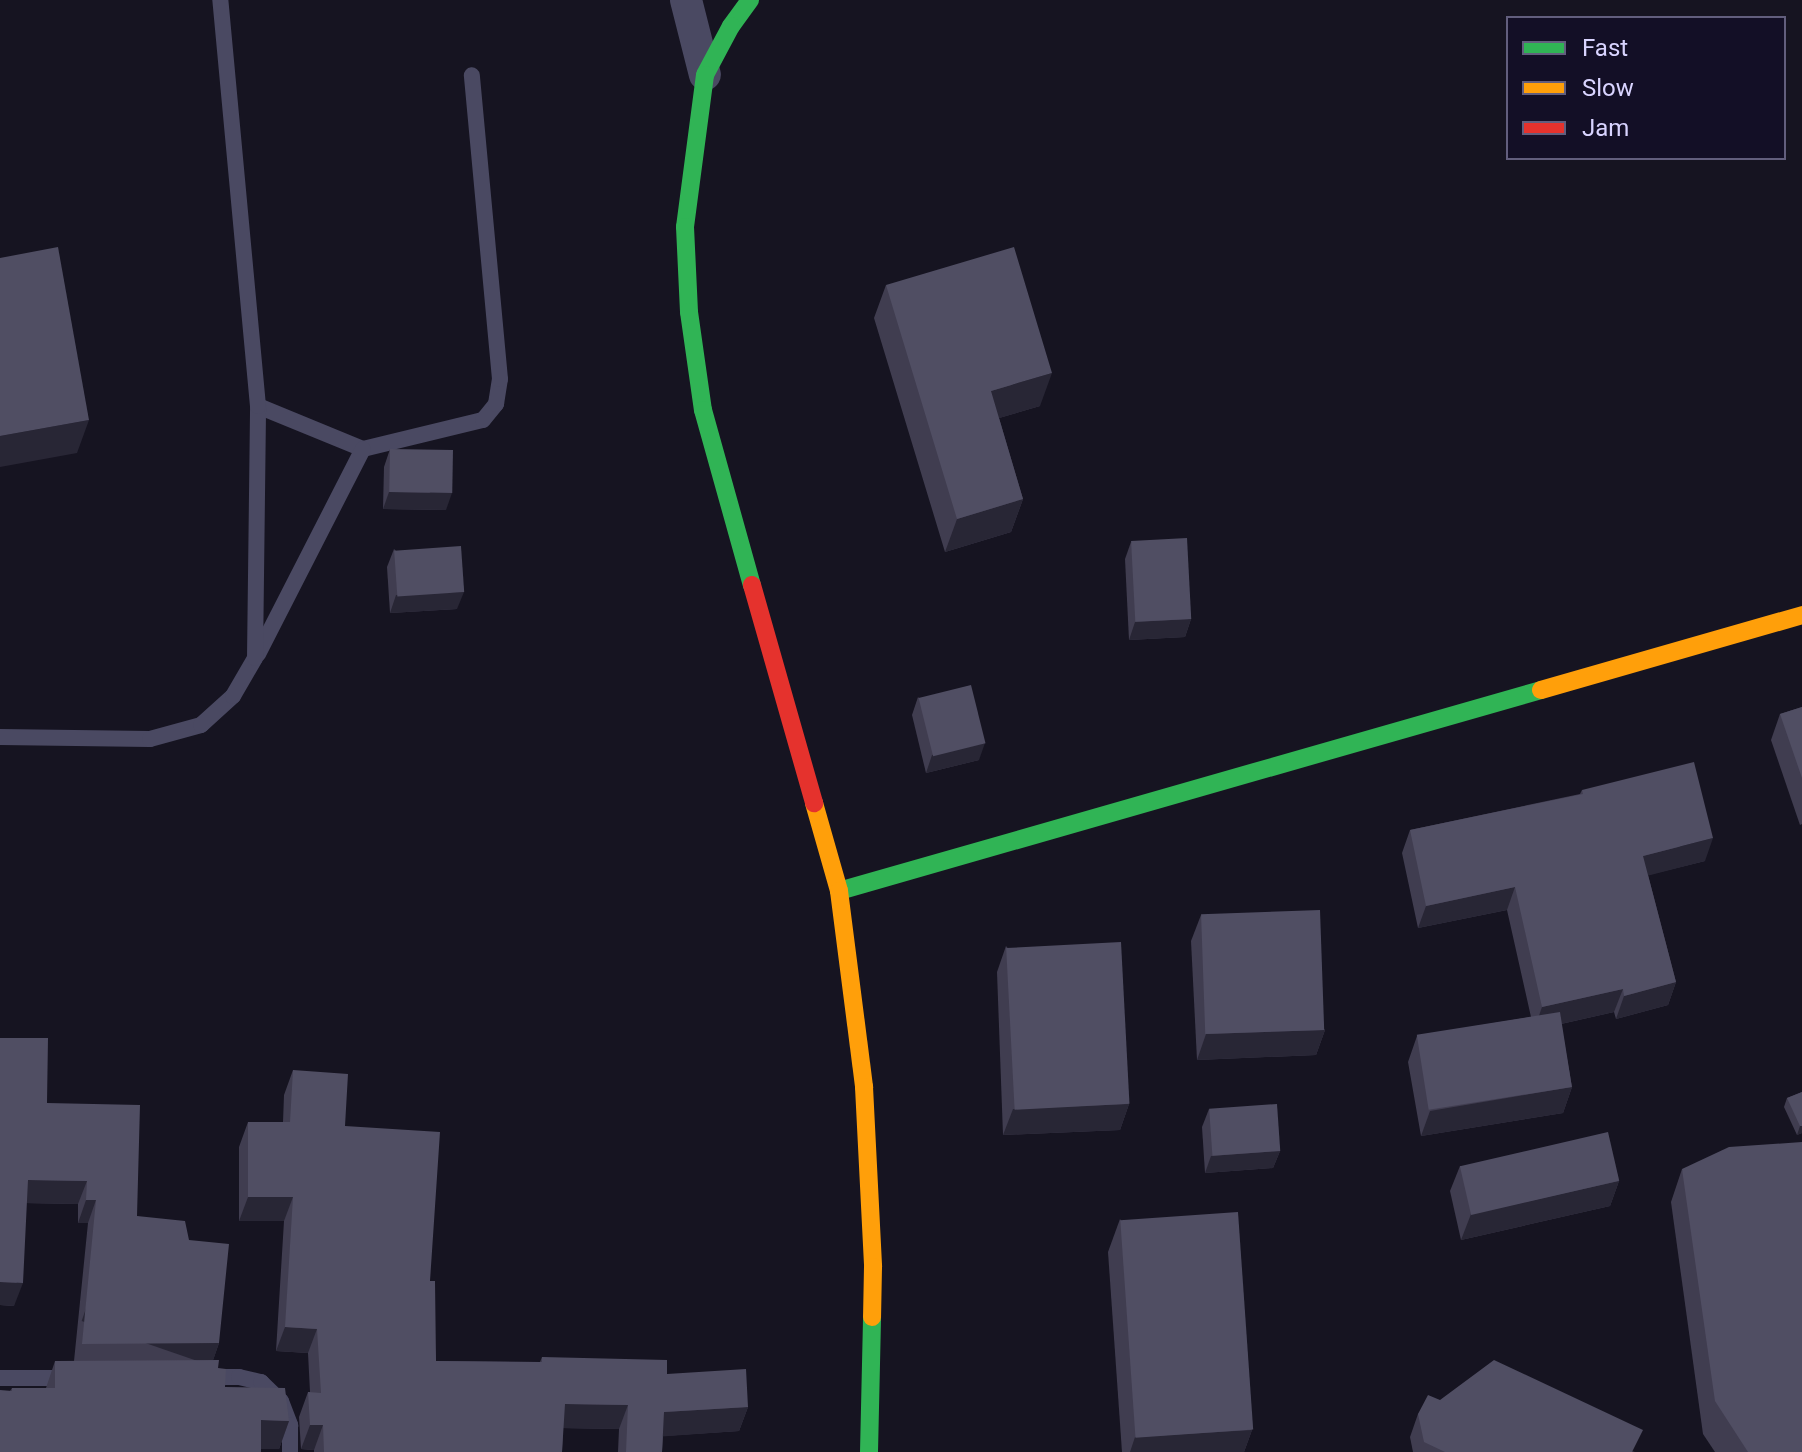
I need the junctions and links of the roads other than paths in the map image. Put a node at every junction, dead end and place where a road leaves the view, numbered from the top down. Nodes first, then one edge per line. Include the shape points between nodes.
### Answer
1 (220, 0) edge
2 (686, 0) edge
3 (750, 0) edge
4 (734, 13) edge
5 (472, 75) dead end
6 (705, 75) junction
7 (258, 406) junction
8 (363, 449) junction
9 (1802, 615) edge
10 (255, 658) junction
11 (0, 737) edge
12 (839, 891) junction
13 (191, 1377) edge
14 (0, 1378) edge
15 (80, 1378) edge
16 (290, 1452) edge
17 (869, 1452) edge

1 - 7 lane
2 - 6 street
3 - 4 street
4 - 6 street
5 - 8 lane via 500,379 496,404 483,420
6 - 12 street via 685,227 689,312 703,410
7 - 8 lane
7 - 10 lane
8 - 10 lane
9 - 12 street
10 - 11 lane via 233,696 201,725 150,739
12 - 17 street via 864,1087 873,1267
13 - 16 lane via 261,1382 281,1401 290,1425
14 - 15 lane

